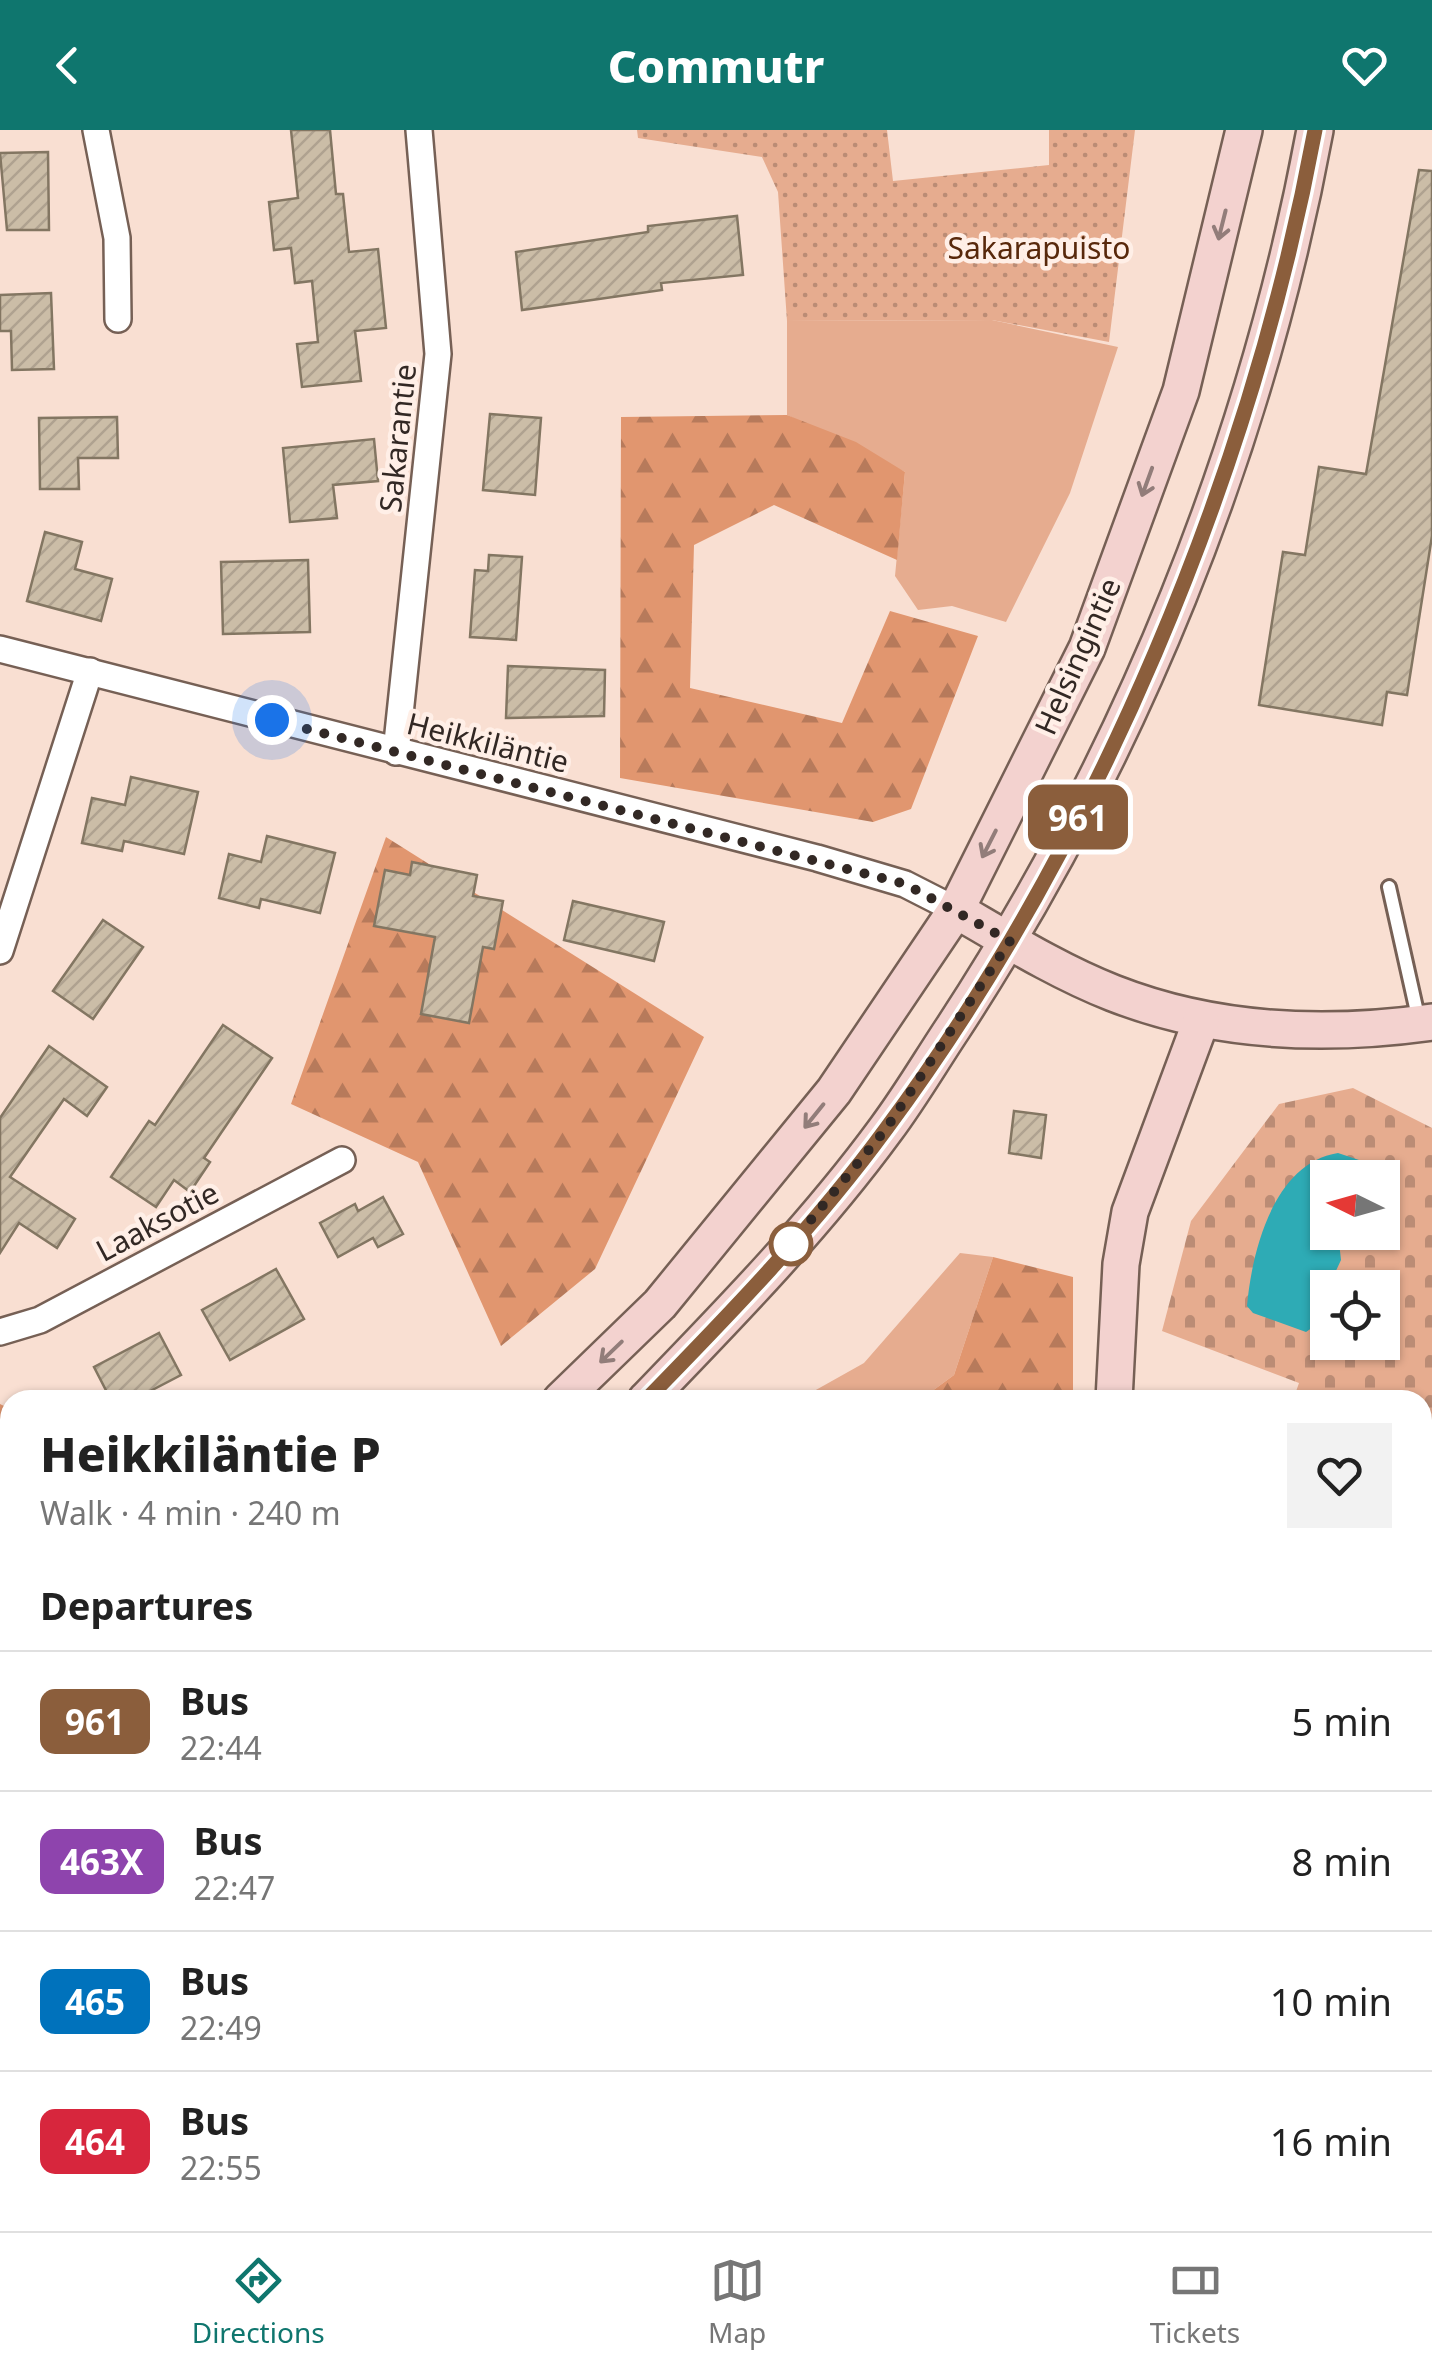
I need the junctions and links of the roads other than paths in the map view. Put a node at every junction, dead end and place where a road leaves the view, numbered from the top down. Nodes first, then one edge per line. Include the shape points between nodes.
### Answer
1 (96, 130) edge
2 (419, 130) edge
3 (1244, 130) edge
4 (1315, 130) edge
5 (118, 319) dead end
6 (0, 649) edge
7 (90, 671) junction
8 (396, 752) junction
9 (1389, 887) dead end
10 (956, 910) junction
11 (1010, 941) junction
12 (0, 951) edge
13 (1201, 1021) junction
14 (1426, 1023) edge
15 (342, 1160) dead end
16 (0, 1332) edge
17 (571, 1390) edge
18 (656, 1390) edge
19 (1115, 1390) edge

1 - 5 street via 116,238
2 - 8 street, Sakarantie via 438,354
3 -> 10 main road, Helsingintie via 1181,391 1087,648
4 - 11 main road via 1249,396 1206,528 1150,665
6 - 7 street, Heikkiläntie
7 - 8 street, Heikkiläntie
7 - 12 street
8 - 10 street, Heikkiläntie via 817,858 905,884
9 - 14 lane
10 - 11 main road
10 -> 17 main road, Helsingintie via 834,1091 660,1304
11 - 13 main road via 1112,993
11 - 18 main road via 886,1129 750,1293
13 - 14 main road via 1310,1032
13 - 19 main road via 1130,1212
15 - 16 street, Laaksotie via 40,1320

